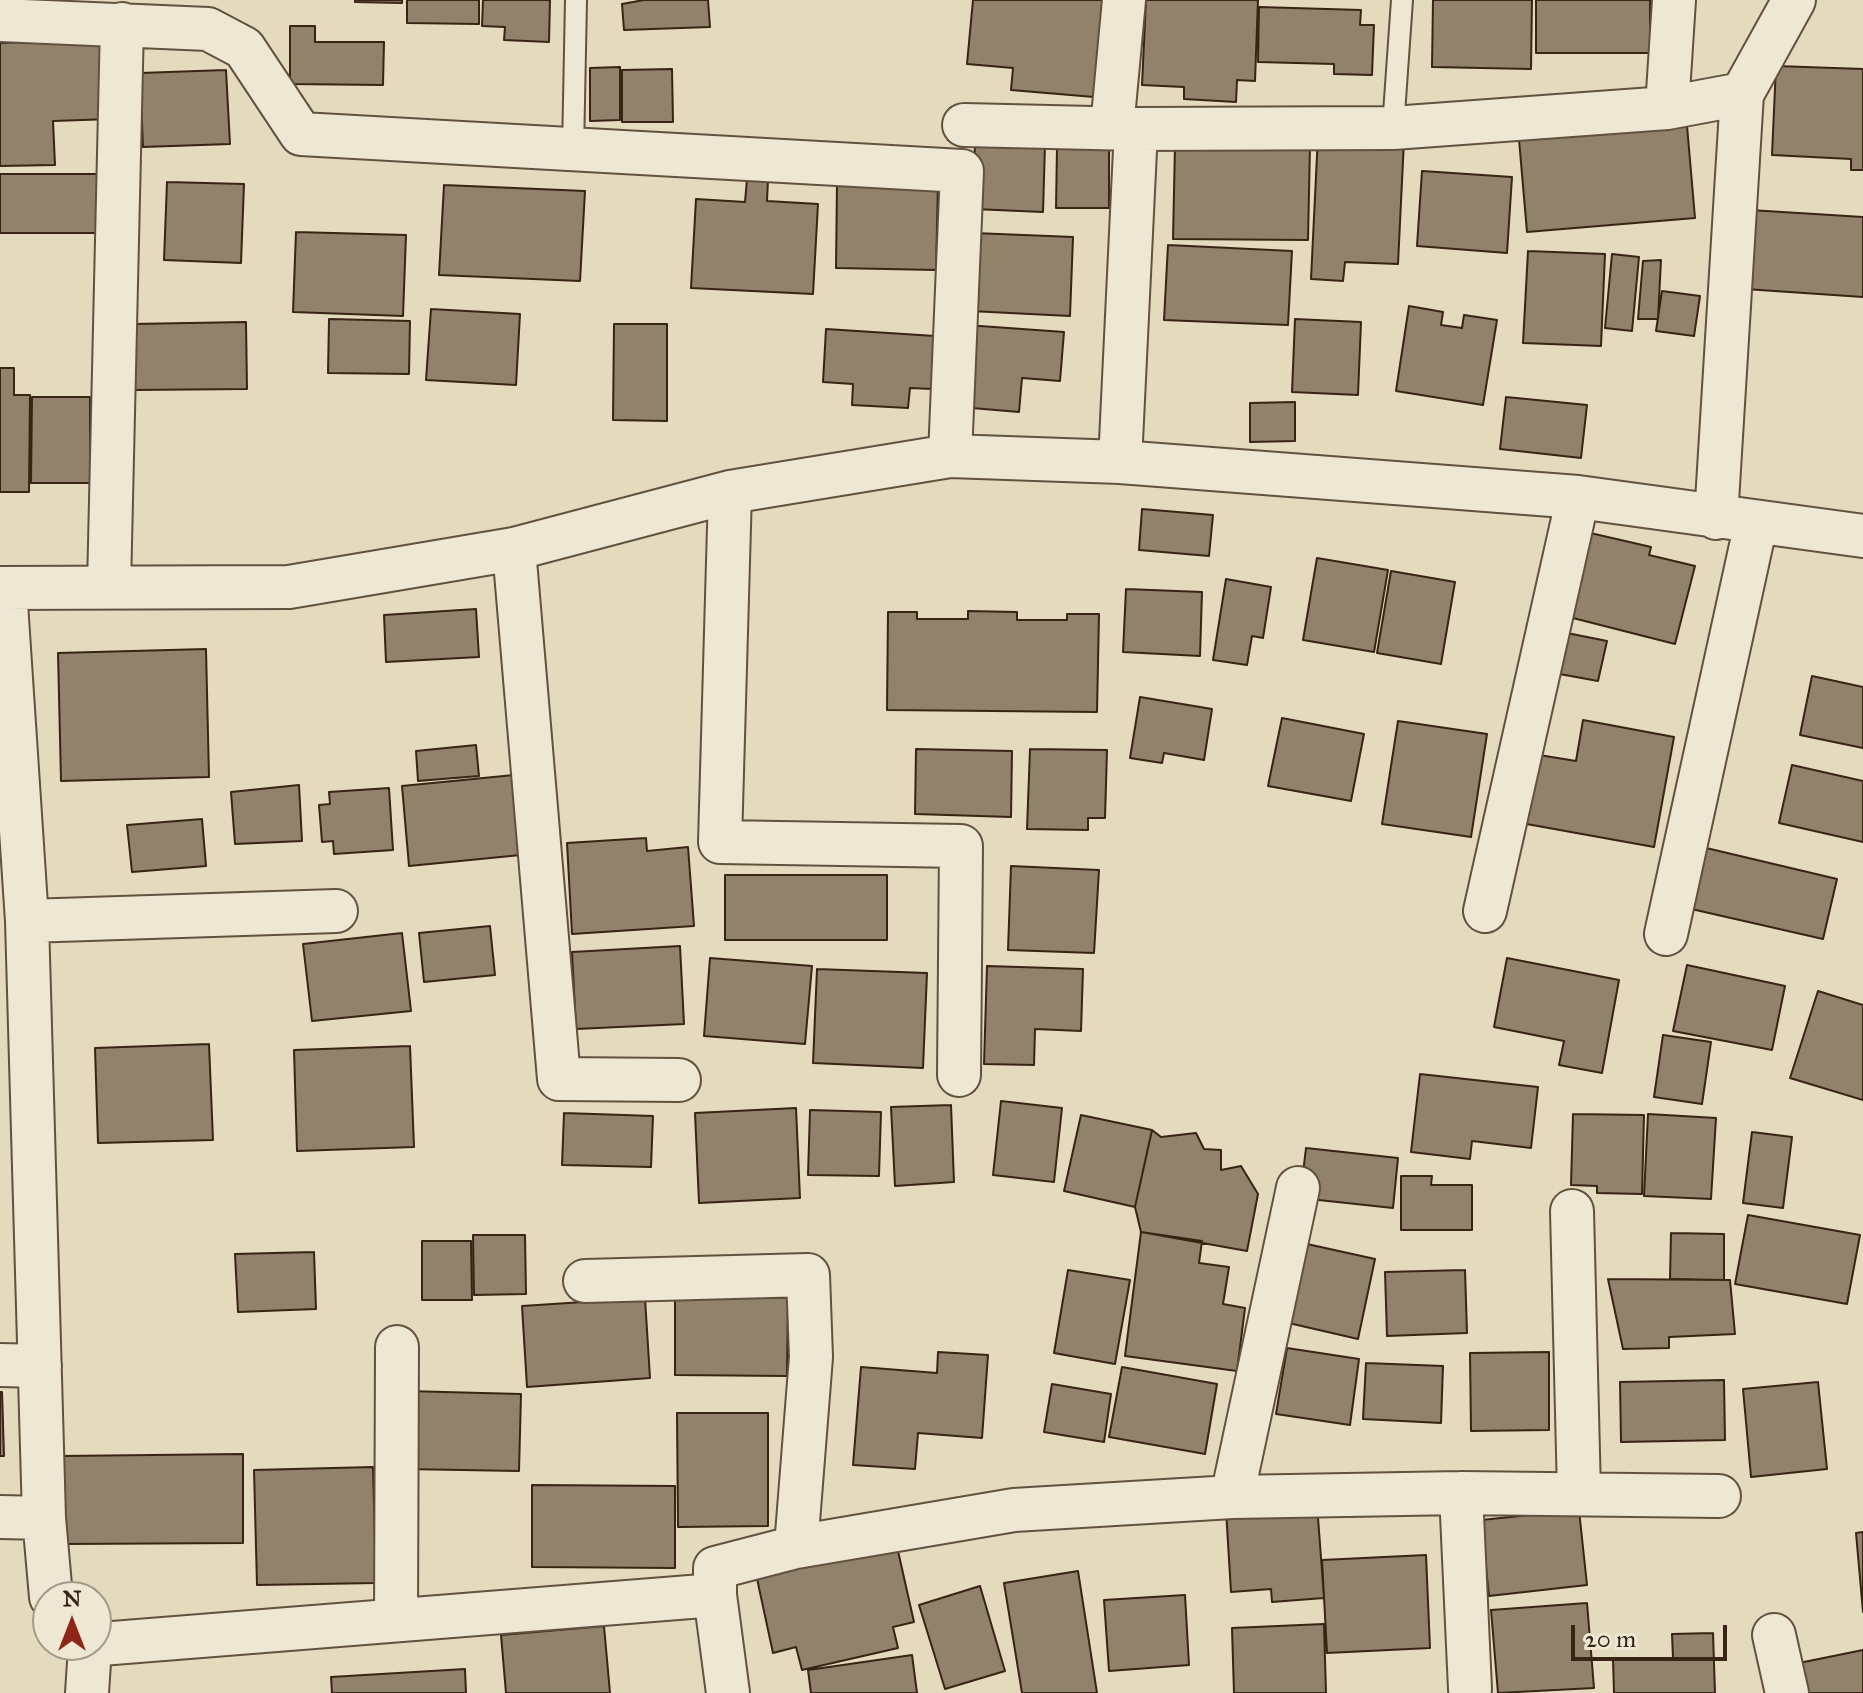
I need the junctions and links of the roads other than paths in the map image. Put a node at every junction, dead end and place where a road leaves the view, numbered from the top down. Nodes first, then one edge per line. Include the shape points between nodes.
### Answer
1 (576, 0) edge
2 (1124, 0) edge
3 (1402, 0) edge
4 (1674, 0) edge
5 (1794, 0) edge
6 (0, 20) edge
7 (122, 24) junction
8 (1742, 94) junction
9 (1667, 108) junction
10 (964, 125) dead end
11 (1393, 128) junction
12 (1124, 129) junction
13 (573, 151) junction
14 (950, 456) junction
15 (1120, 462) junction
16 (730, 492) junction
17 (1578, 497) junction
18 (1736, 521) junction
19 (1863, 536) edge
20 (514, 549) junction
21 (109, 587) junction
22 (3, 588) edge
23 (12, 874) edge
24 (336, 911) dead end
25 (1485, 911) dead end
26 (27, 921) junction
27 (1666, 934) dead end
28 (959, 1075) dead end
29 (679, 1080) dead end
30 (15, 1123) edge
31 (1298, 1188) dead end
32 (1572, 1211) dead end
33 (585, 1281) dead end
34 (397, 1347) dead end
35 (20, 1366) edge
36 (1461, 1493) junction
37 (1579, 1493) junction
38 (1719, 1496) dead end
39 (1232, 1497) junction
40 (0, 1517) edge
41 (44, 1518) junction
42 (796, 1547) junction
43 (50, 1581) edge
44 (715, 1595) junction
45 (396, 1619) junction
46 (1774, 1635) dead end
47 (112, 1644) edge
48 (88, 1661) edge
49 (1470, 1689) dead end
50 (87, 1693) edge
51 (728, 1693) edge
52 (1787, 1693) edge

1 - 13 lane
2 - 12 street
3 - 11 lane
4 - 9 street
5 - 8 street
6 - 7 street
7 - 13 street via 208,29 244,48 301,134
7 - 21 street
8 - 9 street
8 - 18 street
9 - 11 street
10 - 12 street
11 - 12 street
12 - 15 street
13 - 14 street via 962,171
14 - 15 street
14 - 16 street
15 - 17 street
16 - 20 street
16 - 28 street via 720,842 961,846
17 - 18 street
17 - 25 street
18 - 19 street
18 - 27 street
20 - 21 street via 289,587
20 - 29 street via 559,1079
21 - 22 street
22 - 23 street
23 - 26 street
24 - 26 street
26 - 30 street
30 - 35 street
31 - 39 street
32 - 37 street
33 - 42 street via 808,1275 811,1357
34 - 45 street
35 - 41 street
36 - 37 street
36 - 39 street
36 - 49 street
37 - 38 street
39 - 42 street via 1014,1510
40 - 41 street
41 - 43 street
42 - 44 street via 715,1568
44 - 45 street
44 - 51 street
45 - 47 street
46 - 52 street
48 - 50 street

